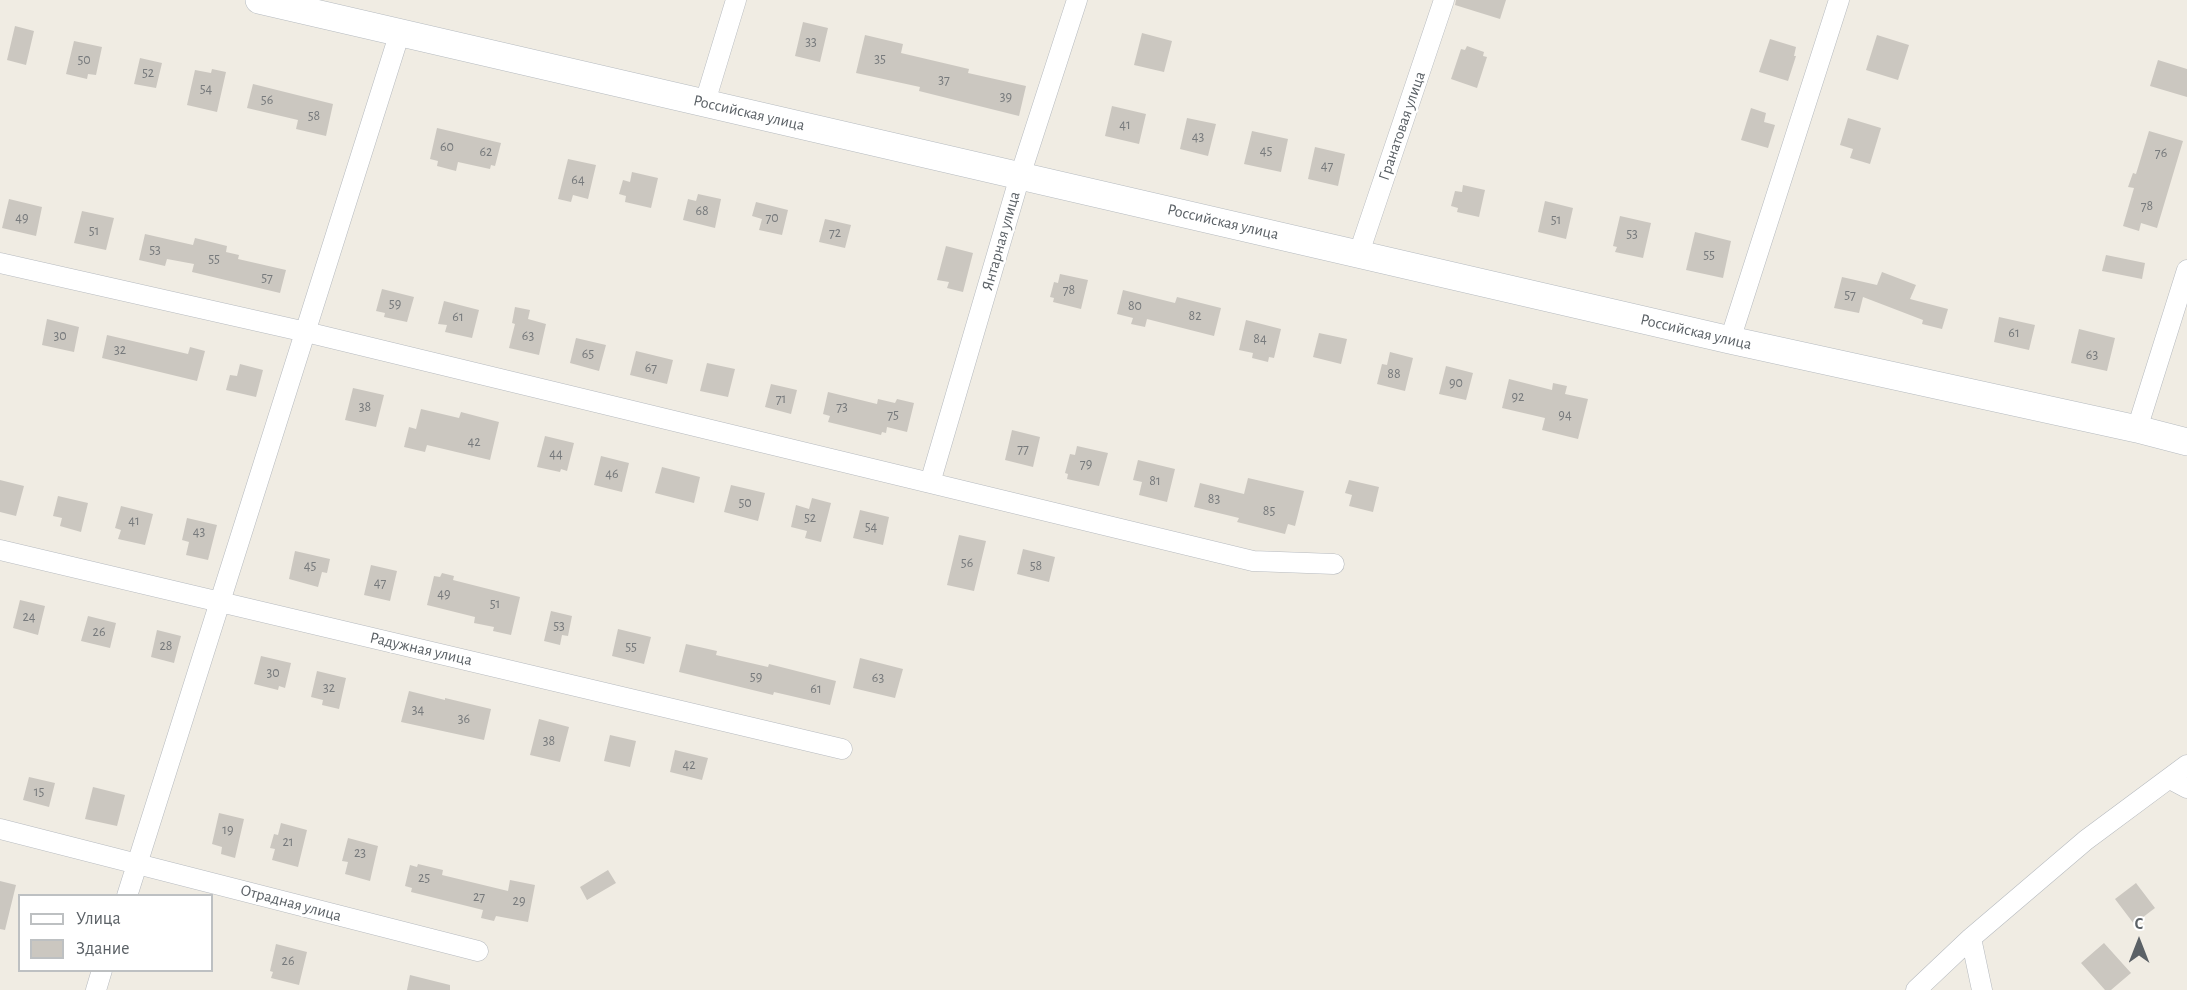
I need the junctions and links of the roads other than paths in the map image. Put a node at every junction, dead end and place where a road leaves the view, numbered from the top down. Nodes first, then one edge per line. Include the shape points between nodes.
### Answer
1 (259, 0) edge
2 (736, 0) edge
3 (1077, 0) edge
4 (1444, 0) edge
5 (1839, 0) edge
6 (400, 32) junction
7 (705, 102) junction
8 (1020, 176) junction
9 (1359, 253) junction
10 (0, 263) edge
11 (2187, 270) edge
12 (306, 332) junction
13 (1730, 340) junction
14 (2137, 429) junction
15 (2187, 442) edge
16 (930, 483) junction
17 (0, 550) edge
18 (1334, 564) dead end
19 (220, 601) junction
20 (842, 749) dead end
21 (2187, 765) edge
22 (2170, 779) junction
23 (2187, 788) edge
24 (0, 829) edge
25 (138, 863) junction
26 (128, 894) edge
27 (1971, 938) junction
28 (478, 951) dead end
29 (101, 972) edge
30 (96, 990) edge
31 (1917, 990) edge
32 (1982, 990) edge

1 - 6 main road, Российская улица
2 - 7 street
3 - 8 street, Янтарная улица
4 - 9 street, Гранатовая улица
5 - 13 street
6 - 7 main road, Российская улица
6 - 12 street
7 - 8 main road, Российская улица
8 - 9 main road, Российская улица
8 - 16 street, Янтарная улица
9 - 13 main road, Российская улица
10 - 12 street
11 - 14 street
12 - 16 street
12 - 19 street
13 - 14 main road, Российская улица
14 - 15 main road, Российская улица
16 - 18 street via 1253,561
17 - 19 street, Радужная улица
19 - 20 street, Радужная улица
19 - 25 street
21 - 22 street
22 - 23 street
22 - 27 street via 2086,840
24 - 25 street, Отрадная улица
25 - 26 street
25 - 28 street, Отрадная улица
27 - 31 street
27 - 32 street
29 - 30 street

